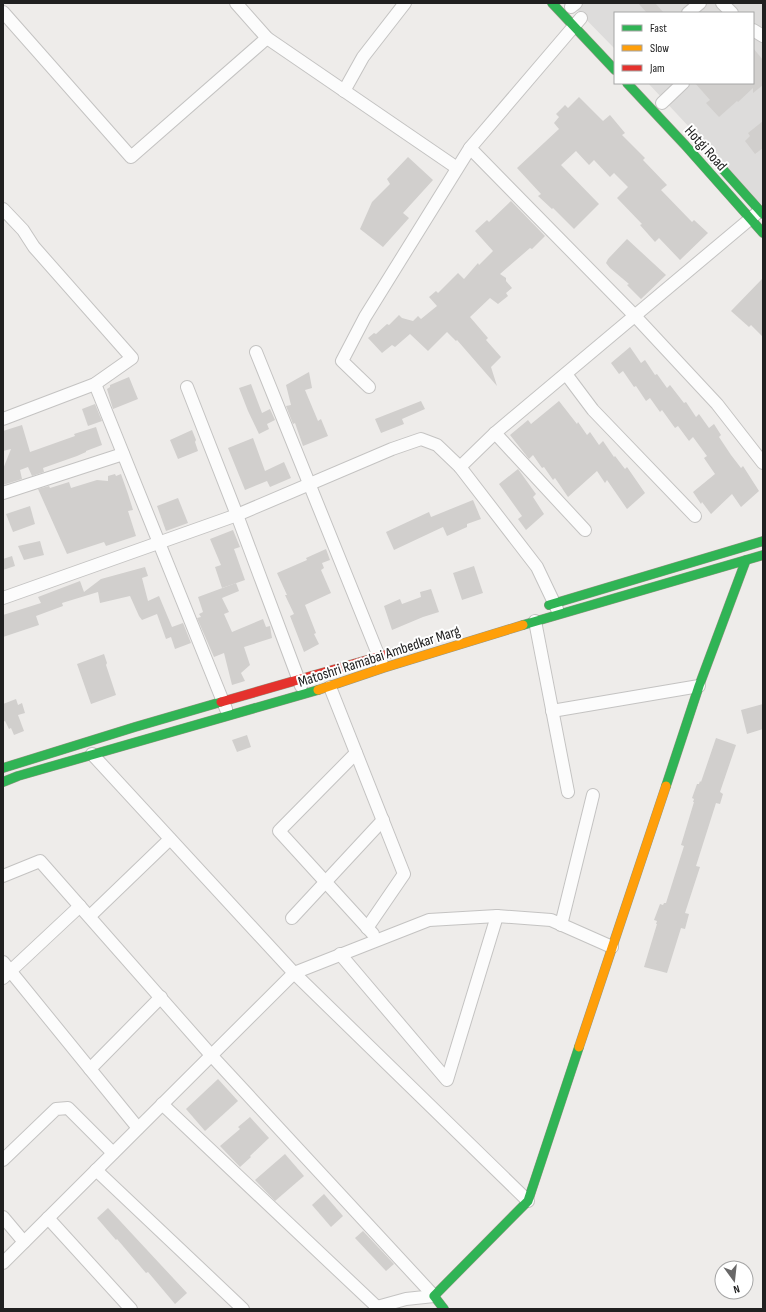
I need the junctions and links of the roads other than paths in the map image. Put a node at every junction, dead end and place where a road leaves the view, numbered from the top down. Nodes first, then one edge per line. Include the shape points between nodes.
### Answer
1 (236, 3) edge
2 (405, 3) edge
3 (552, 3) edge
4 (700, 3) edge
5 (722, 3) edge
6 (571, 4) edge
7 (3, 12) edge
8 (689, 12) edge
9 (731, 12) edge
10 (580, 22) junction
11 (754, 31) edge
12 (763, 36) edge
13 (267, 38) junction
14 (614, 69) edge
15 (628, 84) edge
16 (682, 84) edge
17 (344, 91) junction
18 (662, 103) dead end
19 (470, 148) junction
20 (703, 148) dead end
21 (456, 168) junction
22 (3, 209) edge
23 (762, 211) edge
24 (750, 219) junction
25 (763, 233) edge
26 (635, 316) junction
27 (256, 352) dead end
28 (566, 374) junction
29 (95, 384) junction
30 (187, 387) dead end
31 (369, 387) dead end
32 (3, 419) edge
33 (496, 433) junction
34 (123, 454) junction
35 (763, 463) edge
36 (460, 467) junction
37 (309, 485) junction
38 (3, 493) edge
39 (237, 515) junction
40 (695, 516) dead end
41 (586, 530) dead end
42 (763, 541) edge
43 (159, 543) junction
44 (763, 555) edge
45 (746, 560) junction
46 (3, 598) edge
47 (539, 608) dead end
48 (557, 609) junction
49 (535, 621) junction
50 (410, 648) dead end
51 (381, 663) junction
52 (299, 681) junction
53 (699, 686) junction
54 (330, 687) junction
55 (304, 694) junction
56 (223, 702) junction
57 (552, 711) junction
58 (228, 716) junction
59 (356, 753) junction
60 (92, 754) junction
61 (4, 765) edge
62 (18, 776) junction
63 (3, 782) edge
64 (568, 792) dead end
65 (593, 795) dead end
66 (383, 820) junction
67 (170, 839) junction
68 (3, 876) edge
69 (325, 882) junction
70 (80, 906) junction
71 (90, 916) junction
72 (497, 916) junction
73 (292, 918) dead end
74 (562, 925) junction
75 (368, 928) junction
76 (378, 939) junction
77 (612, 947) junction
78 (340, 954) junction
79 (5, 970) edge
80 (294, 973) junction
81 (161, 997) junction
82 (212, 1055) junction
83 (90, 1069) junction
84 (162, 1104) junction
85 (138, 1128) junction
86 (112, 1153) junction
87 (3, 1160) edge
88 (96, 1170) junction
89 (528, 1201) junction
90 (3, 1217) edge
91 (48, 1218) junction
92 (24, 1242) junction
93 (3, 1263) edge
94 (434, 1296) junction
95 (376, 1308) edge
96 (131, 1309) edge
97 (243, 1309) edge
98 (444, 1309) edge

1 - 13 street
2 - 17 street via 363,57
3 - 10 street
4 - 8 street
5 - 9 street
6 - 10 street
7 - 13 street via 131,157
10 - 14 street
10 - 19 street
11 - 12 street
13 - 17 street
15 - 24 street, Hotgi Road
16 - 18 street
17 - 21 street
19 - 21 street
19 - 26 street
20 - 23 street, Hotgi Road
21 - 31 street via 365,317 342,361
22 - 29 street via 132,358
23 - 24 street
24 - 25 street, Hotgi Road
24 - 26 street
26 - 28 street
26 - 35 street via 717,404
27 - 37 street
28 - 33 street
28 - 40 street via 593,410
29 - 32 street
29 - 34 street
30 - 39 street
33 - 36 street
33 - 41 street
34 - 38 street
34 - 43 street
36 - 37 street via 437,444 421,438
36 - 48 street via 537,567
37 - 39 street
37 - 51 street
39 - 43 street
39 - 52 street
42 - 48 street
43 - 46 street
43 - 56 street
44 - 45 street, Matoshri Ramabai Ambedkar Marg
45 - 48 street, Matoshri Ramabai Ambedkar Marg
45 - 53 street
47 - 48 street
48 - 49 street, Matoshri Ramabai Ambedkar Marg
49 - 51 street, Matoshri Ramabai Ambedkar Marg
49 - 57 street
50 - 51 street
51 - 52 street
51 - 54 street, Matoshri Ramabai Ambedkar Marg
52 - 55 street
52 - 56 street
53 - 57 street
53 - 77 street
54 - 55 street, Matoshri Ramabai Ambedkar Marg
54 - 59 street
55 - 58 street, Matoshri Ramabai Ambedkar Marg
56 - 58 street
56 - 61 street
57 - 64 street
58 - 60 street, Matoshri Ramabai Ambedkar Marg
59 - 66 street
59 - 69 street via 279,831
60 - 62 street, Matoshri Ramabai Ambedkar Marg
60 - 67 street
61 - 62 street
62 - 63 street, Matoshri Ramabai Ambedkar Marg
65 - 74 street
66 - 69 street
66 - 75 street via 404,874
67 - 71 street
67 - 80 street
68 - 70 street via 40,861
69 - 73 street
69 - 75 street
70 - 71 street
70 - 79 street
71 - 81 street
72 - 74 street via 551,920
72 - 76 street via 429,920
72 - 78 street via 447,1080
74 - 77 street
75 - 76 street
76 - 78 street
77 - 89 street
78 - 80 street
79 - 83 street
80 - 82 street
80 - 89 street
81 - 82 street
81 - 83 street
82 - 84 street
82 - 94 street
83 - 85 street
84 - 85 street
84 - 95 street
85 - 86 street
86 - 87 street via 68,1108 56,1109
86 - 88 street
88 - 91 street
88 - 97 street
89 - 94 street
90 - 92 street
91 - 92 street
91 - 96 street
92 - 93 street
94 - 95 street
94 - 98 street

